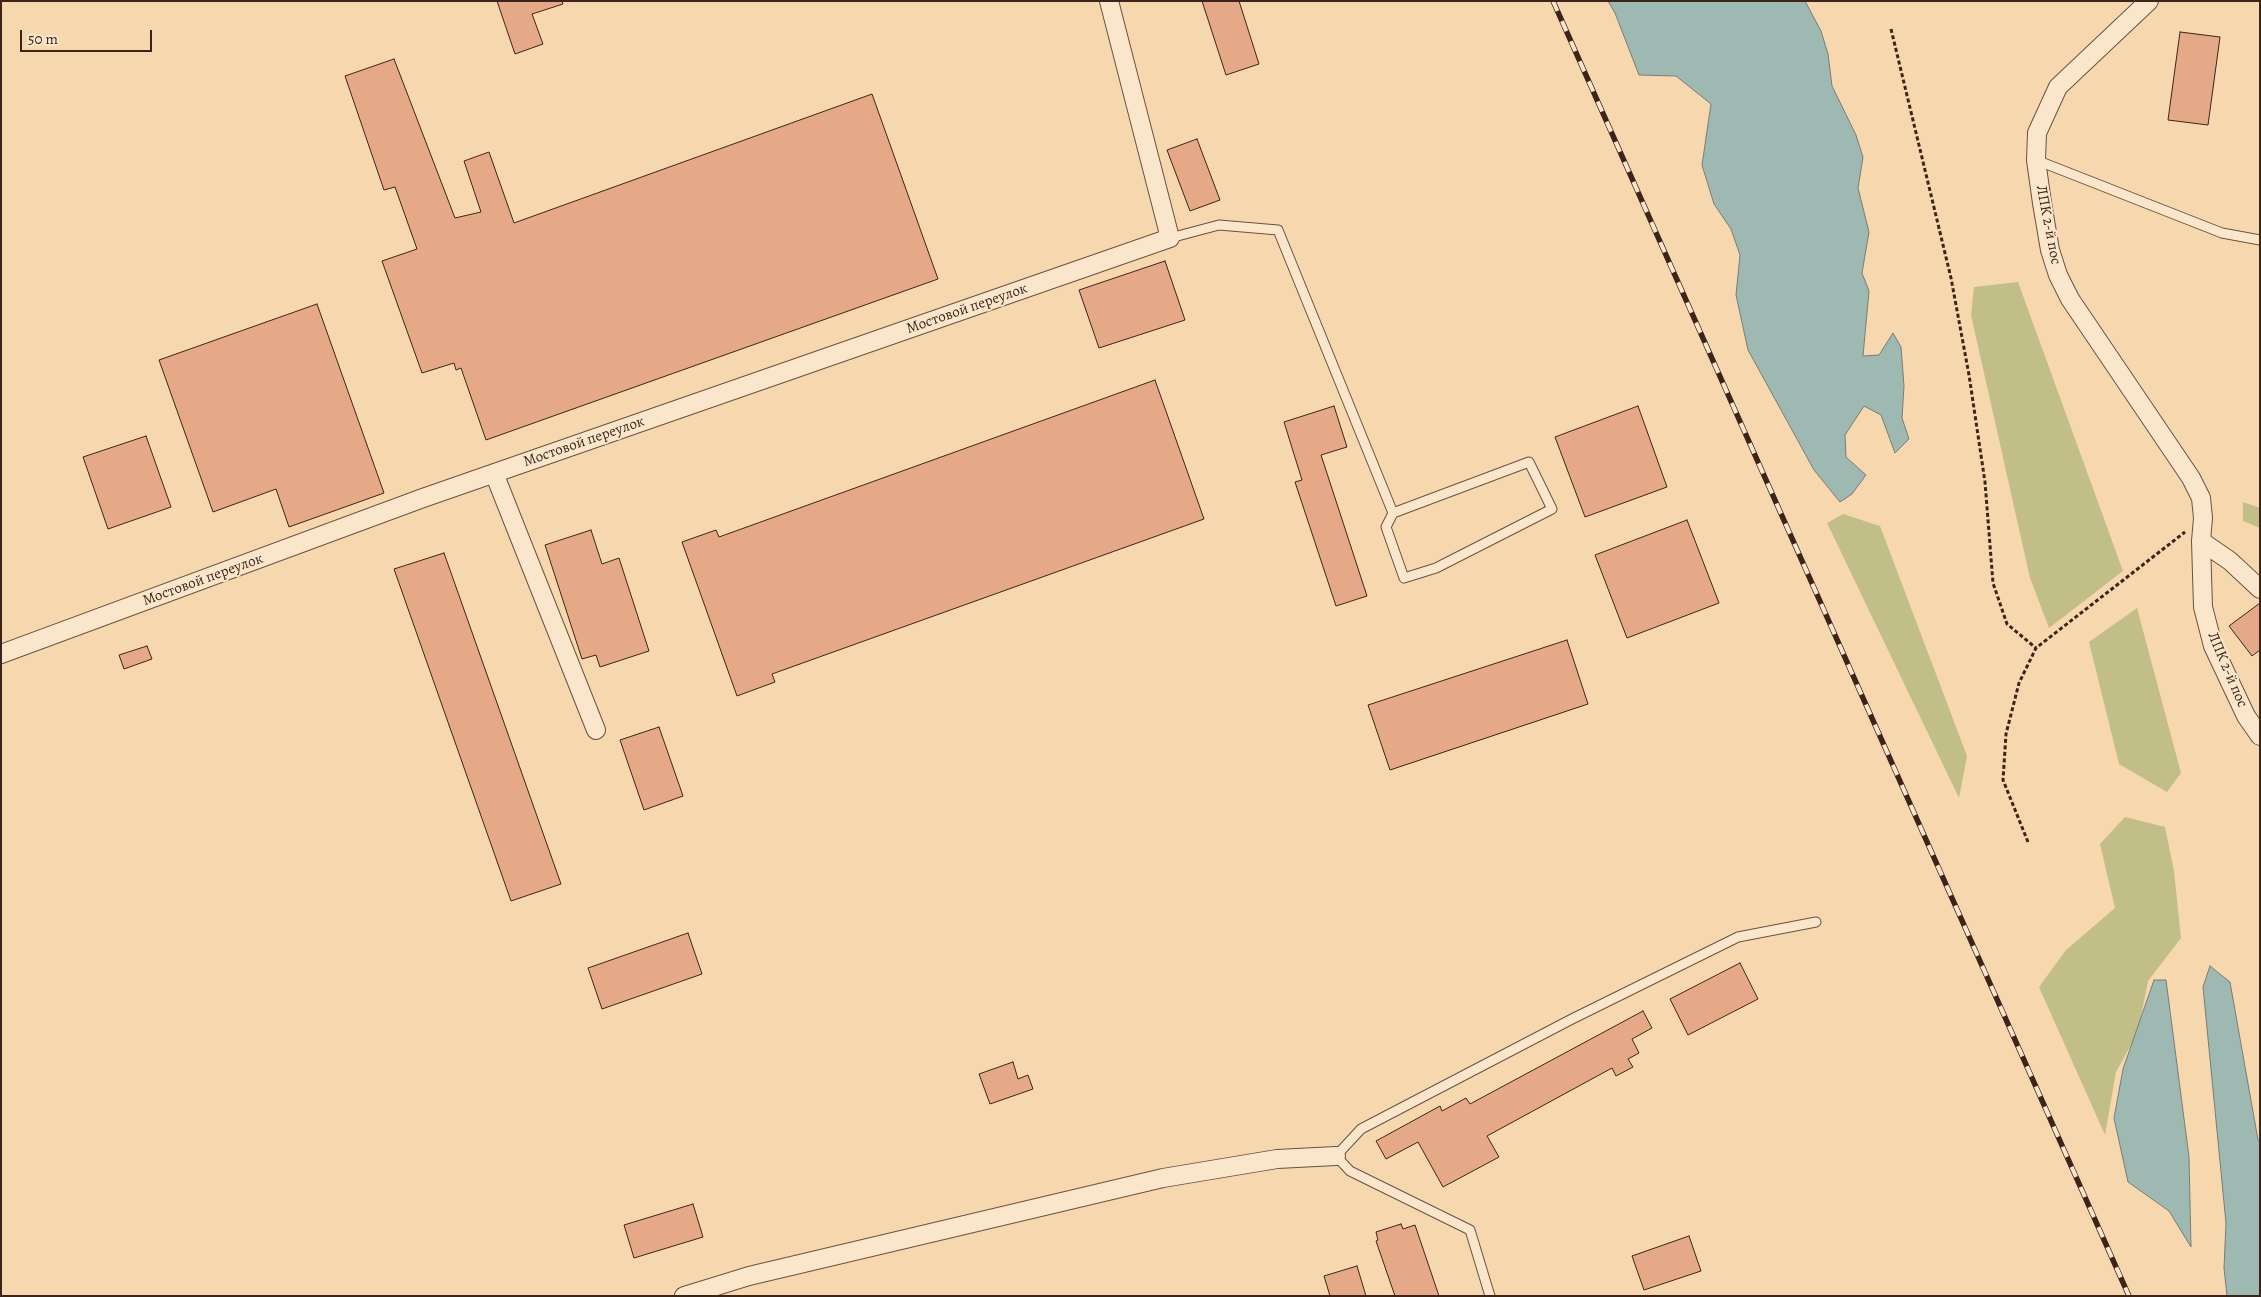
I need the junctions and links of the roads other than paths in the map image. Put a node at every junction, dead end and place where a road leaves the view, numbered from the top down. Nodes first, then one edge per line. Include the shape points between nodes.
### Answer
1 (1109, 1) edge
2 (2149, 1) edge
3 (2036, 160) junction
4 (1170, 238) junction
5 (2260, 240) edge
6 (494, 473) junction
7 (1393, 513) junction
8 (2201, 541) junction
9 (2260, 589) edge
10 (1, 654) edge
11 (596, 730) dead end
12 (2260, 736) edge
13 (1816, 922) dead end
14 (1336, 1156) junction
15 (684, 1296) edge
16 (1490, 1296) edge

1 - 4 street
2 - 3 street, ЛПК 2-й пос via 2058,87 2038,133
3 - 5 lane via 2222,233
3 - 8 street, ЛПК 2-й пос via 2050,250 2058,275 2075,307 2202,498
4 - 6 street, Мостовой переулок
4 - 7 lane via 1219,225 1278,230
6 - 10 street, Мостовой переулок
6 - 11 street
7 - 7 lane via 1386,527 1404,578 1436,568 1552,509 1529,462
8 - 9 street via 2230,561
8 - 12 street, ЛПК 2-й пос via 2204,607 2213,646 2246,716
13 - 14 lane via 1729,941 1362,1129
14 - 15 street via 1277,1159 1164,1178 749,1276
14 - 16 lane via 1350,1171 1470,1230

